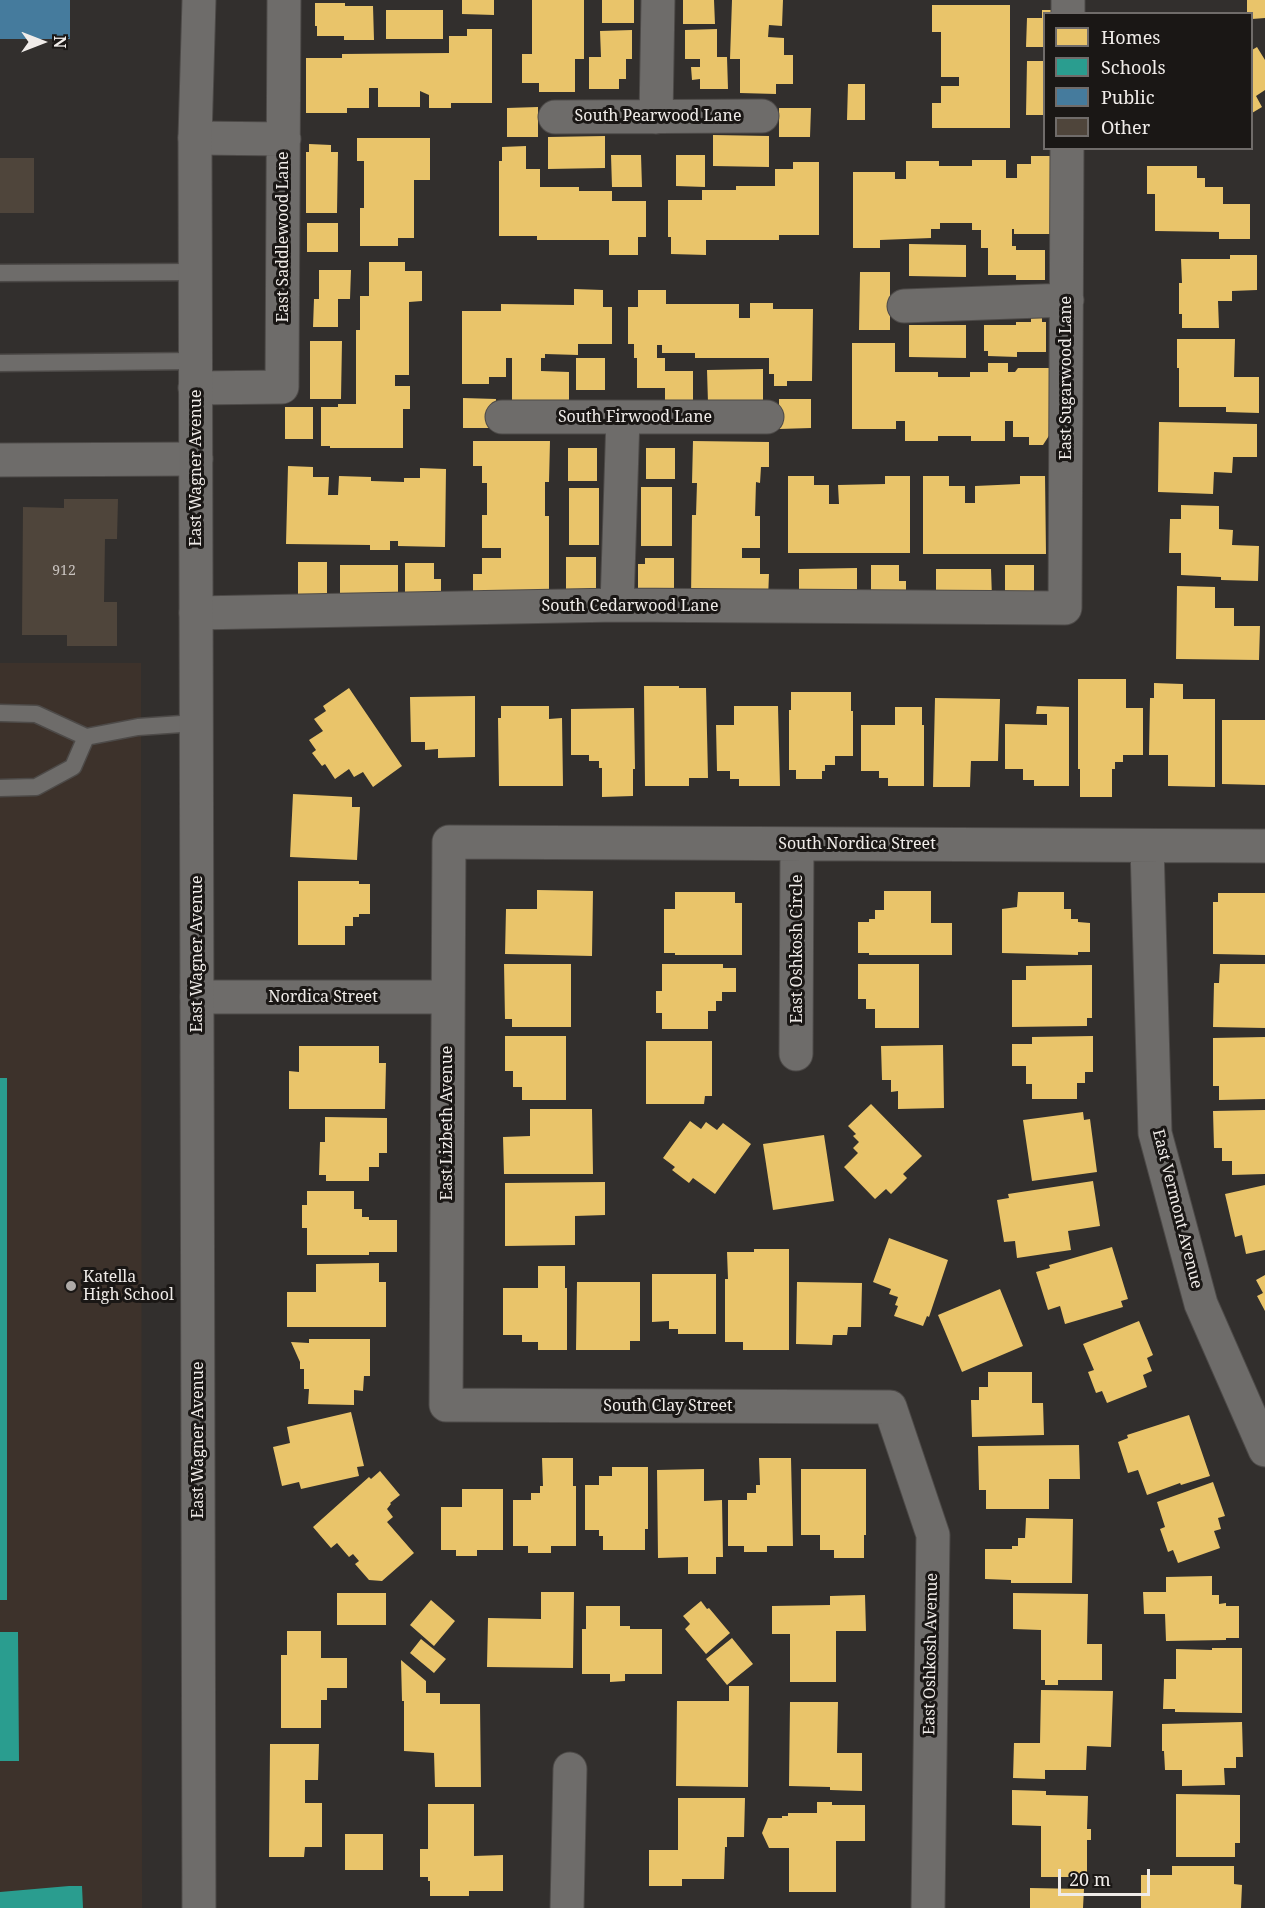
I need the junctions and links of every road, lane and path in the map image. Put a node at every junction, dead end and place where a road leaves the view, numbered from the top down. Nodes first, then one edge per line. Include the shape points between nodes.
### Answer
1 (199, 0) edge
2 (285, 0) edge
3 (658, 0) edge
4 (762, 116) dead end
5 (555, 117) dead end
6 (656, 117) junction
7 (195, 138) junction
8 (284, 139) junction
9 (1067, 150) edge
10 (195, 272) junction
11 (0, 273) edge
12 (1067, 300) junction
13 (904, 306) dead end
14 (0, 363) edge
15 (195, 374) junction
16 (502, 417) dead end
17 (623, 417) junction
18 (767, 417) dead end
19 (196, 459) junction
20 (0, 460) edge
21 (617, 605) junction
22 (1065, 608) joint
23 (196, 613) junction
24 (0, 713) edge
25 (196, 723) junction
26 (86, 737) junction
27 (0, 788) edge
28 (449, 842) joint
29 (797, 844) junction
30 (1147, 846) junction
31 (1265, 846) edge
32 (197, 997) junction
33 (448, 997) junction
34 (796, 1054) dead end
35 (446, 1405) joint
36 (890, 1407) joint
37 (1265, 1450) edge
38 (570, 1769) dead end
39 (199, 1908) edge
40 (567, 1908) edge
41 (928, 1908) edge

1 - 7 street, East Wagner Avenue
2 - 8 street, East Saddlewood Lane
3 - 6 street
4 - 6 street, South Pearwood Lane
5 - 6 street, South Pearwood Lane
7 - 8 street
7 - 10 street, East Wagner Avenue
8 - 15 street, East Saddlewood Lane via 282,387
9 - 12 street, East Sugarwood Lane
10 - 11 lane
10 - 15 street, East Wagner Avenue
12 - 13 street
12 - 22 street, East Sugarwood Lane
14 - 15 lane
15 - 19 street, East Wagner Avenue
16 - 17 street, South Firwood Lane
17 - 18 street, South Firwood Lane
17 - 21 street
19 - 20 street
19 - 23 street, East Wagner Avenue
21 - 22 street, South Cedarwood Lane
21 - 23 street, South Cedarwood Lane
23 - 25 street, East Wagner Avenue
24 - 26 lane via 36,714
25 - 26 lane via 138,727
25 - 32 street, East Wagner Avenue
26 - 27 lane via 73,767 36,787
28 - 29 street, South Nordica Street
28 - 33 street, East Lizbeth Avenue
29 - 30 street, South Nordica Street
29 - 34 street, East Oshkosh Circle
30 - 31 street, South Nordica Street
30 - 37 street, East Vermont Avenue via 1155,1133 1201,1304
32 - 33 street, Nordica Street
32 - 39 street, East Wagner Avenue
33 - 35 street, East Lizbeth Avenue
35 - 36 street, South Clay Street
36 - 41 street, East Oshkosh Avenue via 933,1535
38 - 40 street

